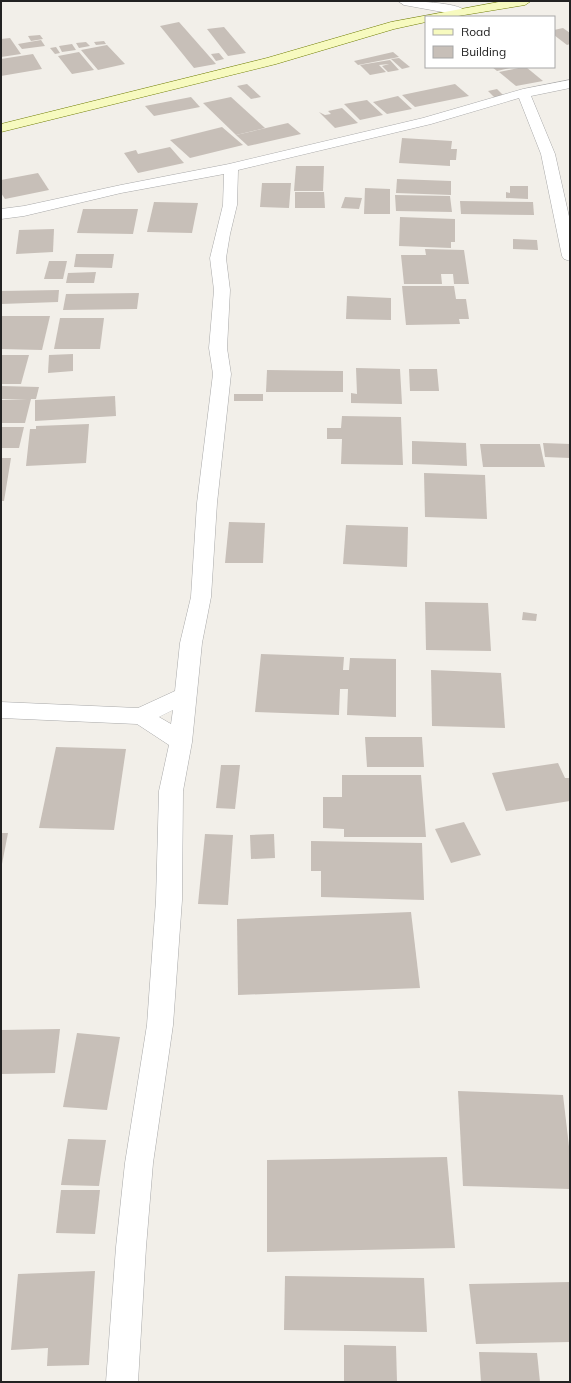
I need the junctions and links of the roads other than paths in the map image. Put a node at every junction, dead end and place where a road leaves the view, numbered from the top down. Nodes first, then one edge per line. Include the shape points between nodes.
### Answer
1 (404, 1) edge
2 (525, 1) edge
3 (459, 11) junction
4 (436, 16) edge
5 (425, 18) edge
6 (570, 84) edge
7 (523, 93) junction
8 (1, 128) edge
9 (231, 168) junction
10 (1, 214) edge
11 (570, 256) edge
12 (185, 695) junction
13 (1, 710) edge
14 (141, 716) junction
15 (182, 742) junction
16 (122, 1382) edge

1 - 3 street
2 - 3 street
3 - 4 street
5 - 8 street via 271,61
6 - 7 street
7 - 9 street via 426,121
7 - 11 street via 548,154
9 - 10 street
9 - 12 street via 230,205 218,258 222,290 218,348 222,374 207,502 201,597 191,643
12 - 14 street
12 - 15 street
13 - 14 street
14 - 15 street
15 - 16 street via 171,791 169,900 162,1004 156,1062 138,1171

